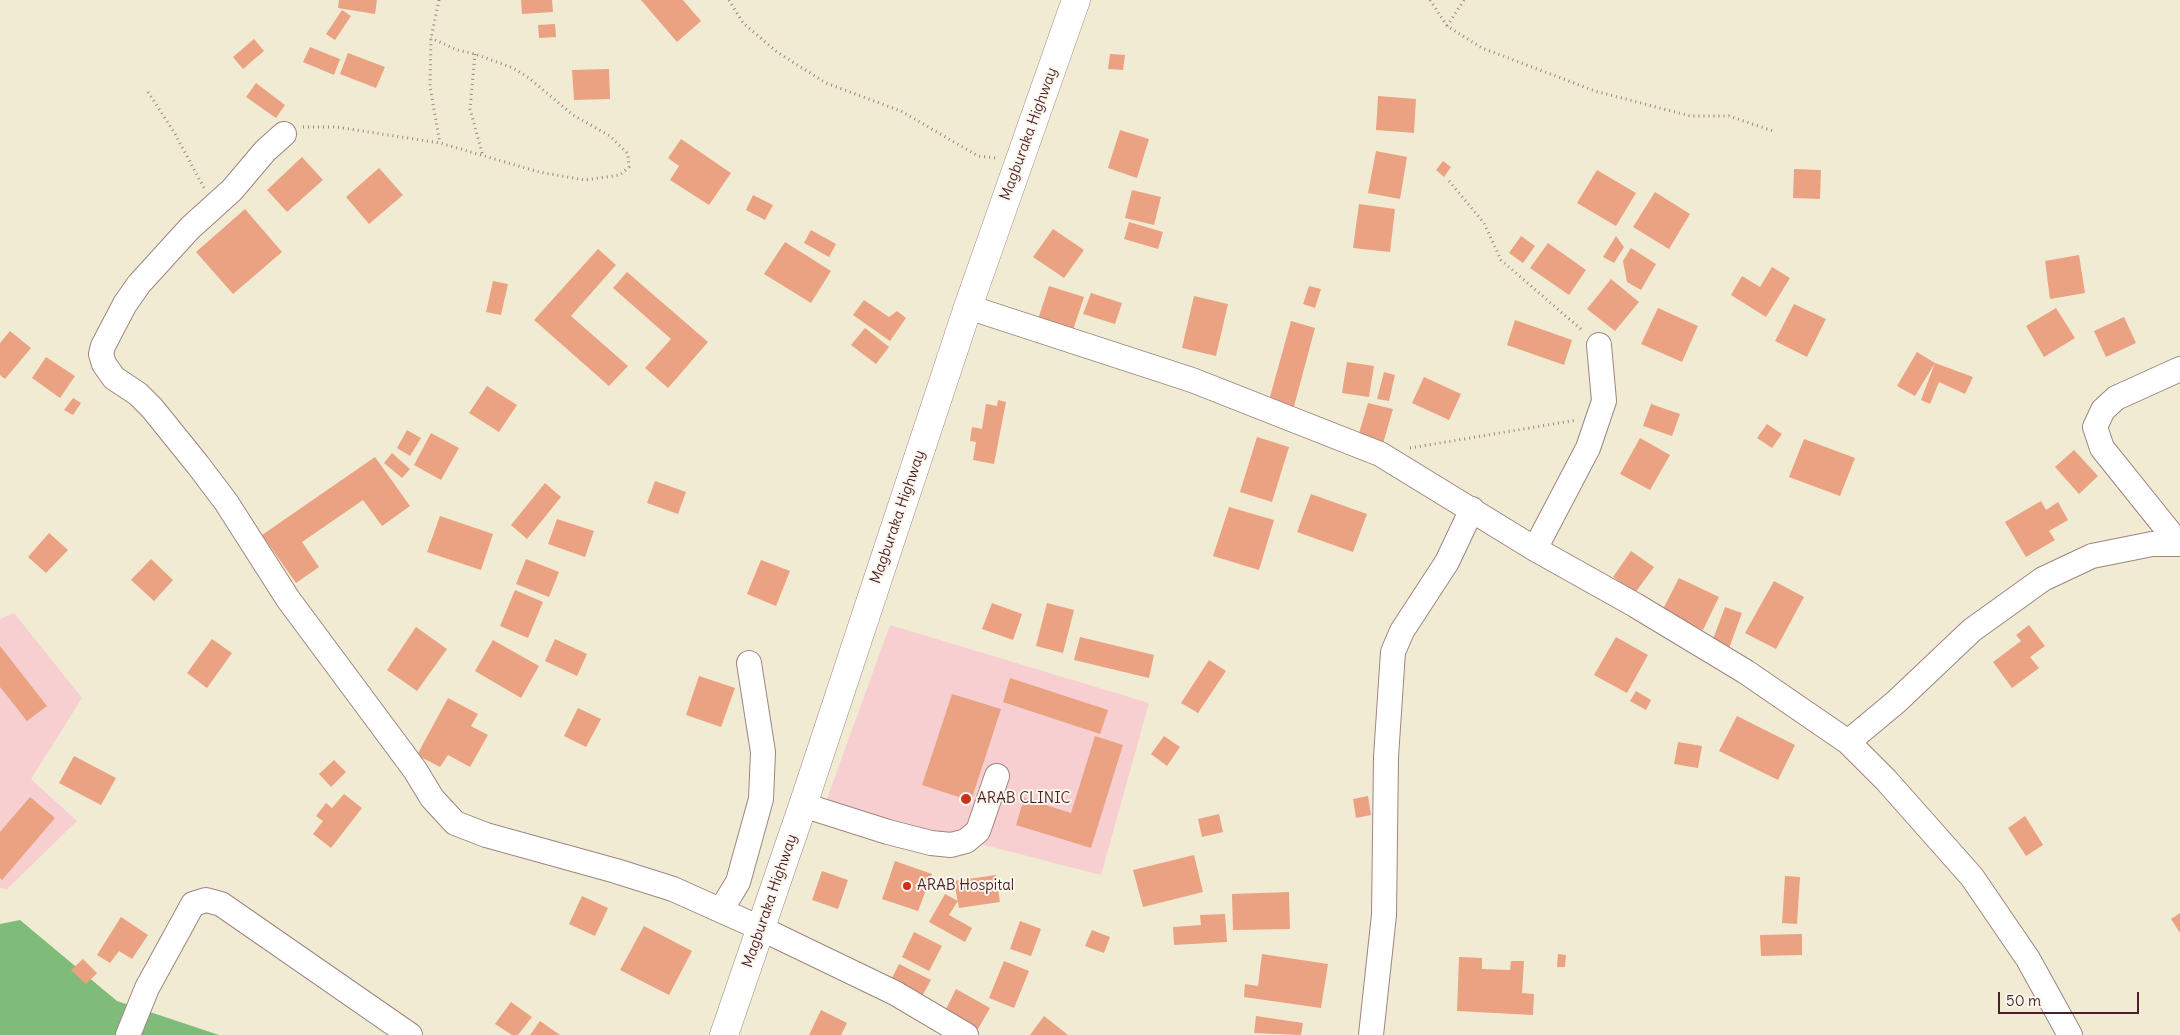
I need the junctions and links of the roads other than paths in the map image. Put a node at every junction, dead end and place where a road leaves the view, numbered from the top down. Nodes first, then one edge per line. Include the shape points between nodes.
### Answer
1 (1076, 0) edge
2 (284, 134) road end
3 (968, 307) junction
4 (1599, 345) road end
5 (2180, 369) edge
6 (1472, 508) junction
7 (2180, 544) edge
8 (1535, 549) junction
9 (749, 663) dead end
10 (1848, 742) junction
11 (997, 776) dead end
12 (803, 805) junction
13 (721, 910) junction
14 (760, 928) junction
15 (128, 1035) edge
16 (410, 1035) edge
17 (724, 1035) edge
18 (966, 1035) edge
19 (1371, 1035) edge
20 (2070, 1035) edge

1 - 3 main road, Magburaka Highway
2 - 13 street via 139,284 102,346 104,364 114,378 152,408 198,465 226,502 288,600 410,763 432,798 455,823 486,835 673,889
3 - 6 street via 1192,380 1380,454
3 - 12 main road, Magburaka Highway
4 - 8 street via 1604,401 1588,448
5 - 7 street via 2116,398 2103,410 2095,427 2102,448
6 - 8 street
6 - 19 street via 1447,562 1402,631 1393,652 1386,757 1384,916
7 - 10 street via 2152,544 2092,556 2043,579 1972,630
8 - 10 street via 1746,672
9 - 13 street via 762,752 761,800 738,882
10 - 20 street via 1972,877 2028,959
11 - 12 street via 978,831 966,841 951,845 888,832
12 - 14 main road, Magburaka Highway
13 - 14 street
14 - 17 main road, Magburaka Highway
14 - 18 street via 895,993
15 - 16 street via 147,988 193,904 206,900 221,904

